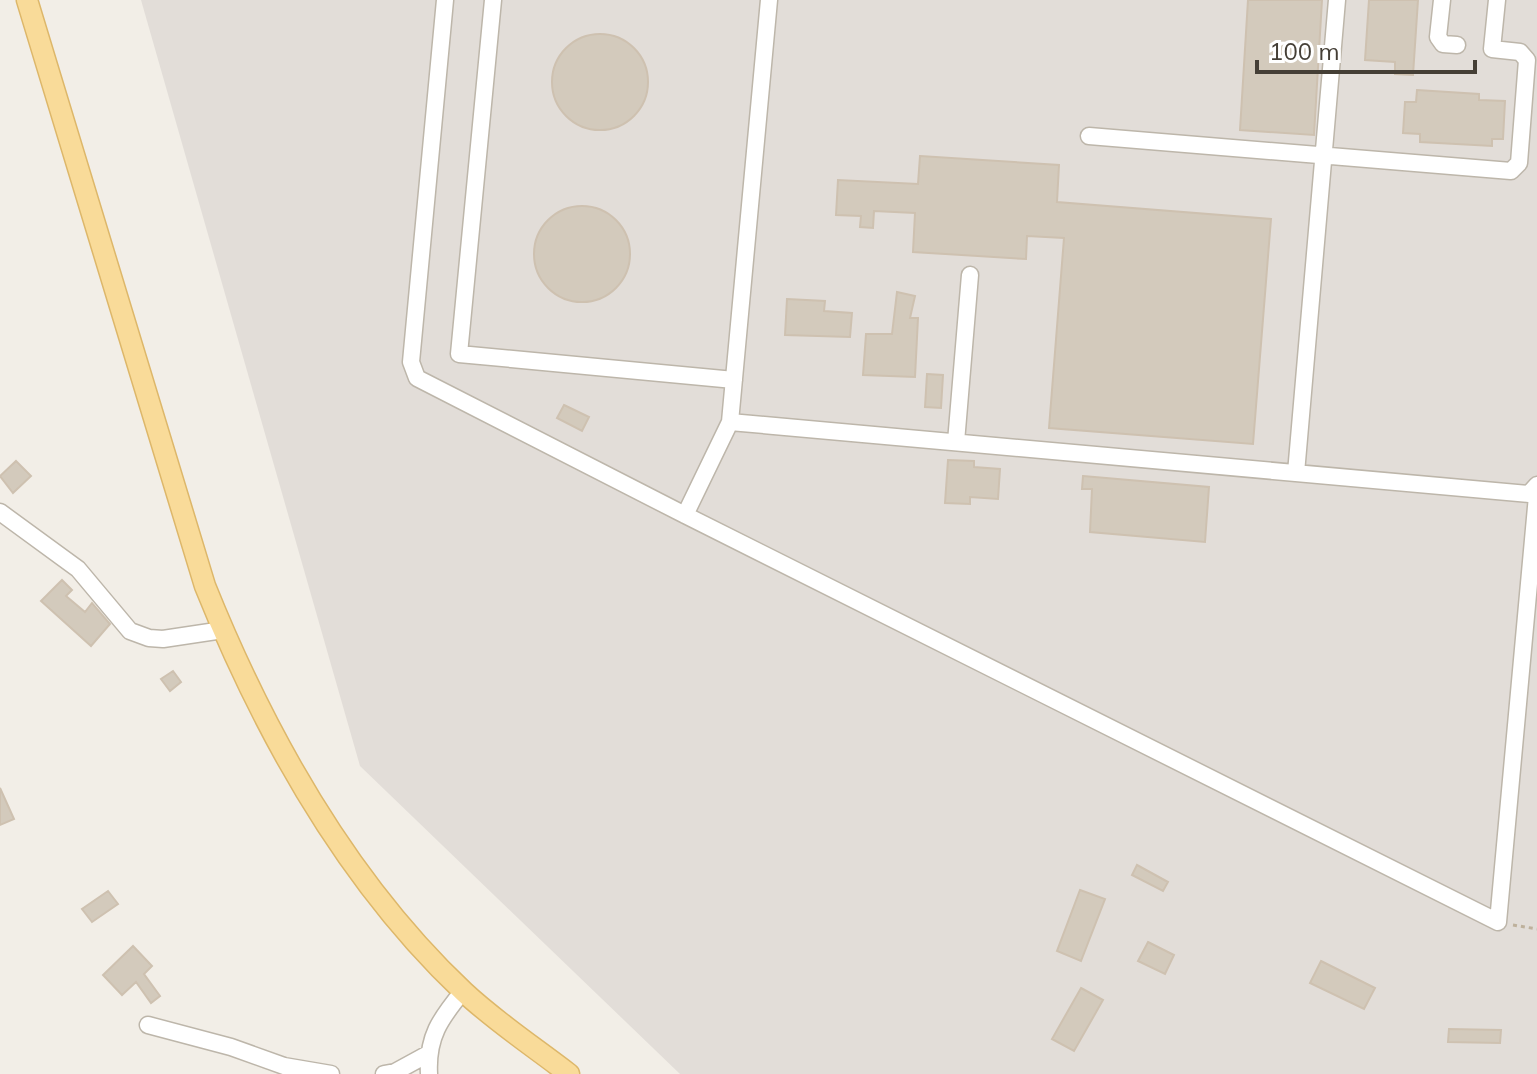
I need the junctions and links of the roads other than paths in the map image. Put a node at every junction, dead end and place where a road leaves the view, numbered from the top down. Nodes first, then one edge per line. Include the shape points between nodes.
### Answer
1 (27, 0) edge
2 (445, 0) edge
3 (493, 0) edge
4 (769, 0) edge
5 (1337, 0) edge
6 (1442, 0) edge
7 (1497, 0) edge
8 (1457, 45) dead end
9 (1089, 136) dead end
10 (1323, 156) junction
11 (970, 275) dead end
12 (734, 380) junction
13 (730, 422) junction
14 (956, 442) junction
15 (1296, 473) junction
16 (1537, 485) edge
17 (1537, 496) edge
18 (0, 512) edge
19 (685, 515) junction
20 (223, 630) junction
21 (463, 991) junction
22 (148, 1025) dead end
23 (428, 1054) junction
24 (331, 1074) edge
25 (384, 1074) edge
26 (429, 1074) edge
27 (569, 1074) edge

1 - 20 main road via 190,538
2 - 19 street via 413,371 423,382
3 - 12 street via 459,354
4 - 12 street
5 - 10 street
6 - 8 street via 1438,37 1443,44
7 - 10 street via 1492,49 1520,52 1527,60 1519,163 1511,171
9 - 10 street
10 - 15 street
11 - 14 street
12 - 13 street
13 - 14 street
13 - 19 street
14 - 15 street
15 - 16 street via 1529,494
17 - 19 street via 1498,922
18 - 20 street via 78,569 130,631 163,639
20 - 21 main road via 278,747 348,857 390,913
21 - 23 street via 439,1023
21 - 27 main road
22 - 24 street via 284,1066
23 - 25 street
23 - 26 street

